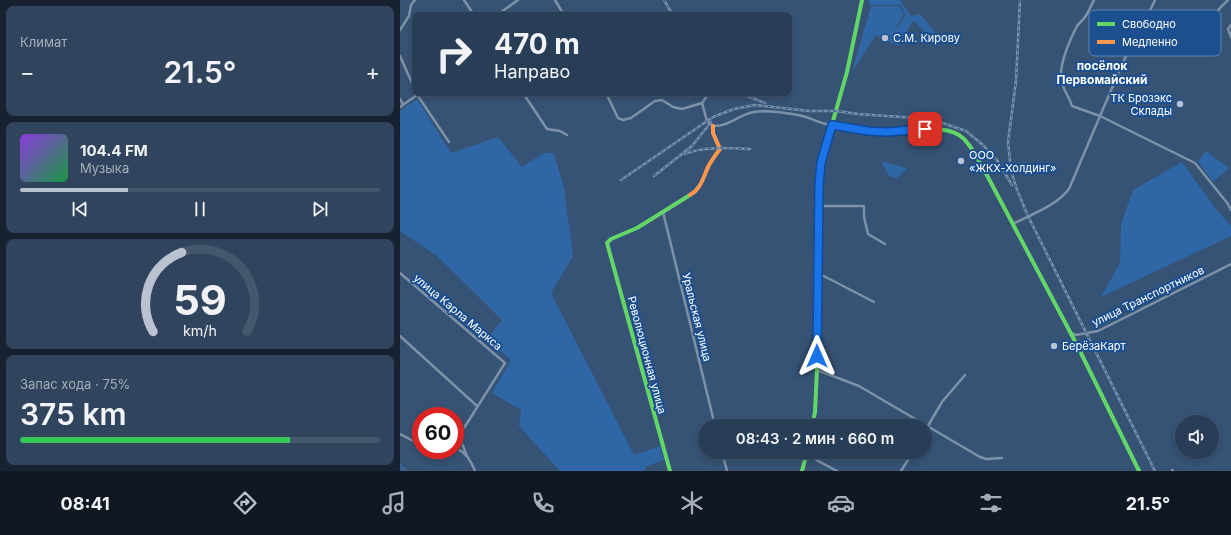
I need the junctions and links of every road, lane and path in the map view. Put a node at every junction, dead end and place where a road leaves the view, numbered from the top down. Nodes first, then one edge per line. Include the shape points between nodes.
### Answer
1 (415, 0) edge
2 (464, 0) edge
3 (518, 0) edge
4 (555, 0) edge
5 (862, 0) edge
6 (1094, 0) edge
7 (1155, 0) edge
8 (1228, 0) edge
9 (1089, 10) edge
10 (1150, 10) edge
11 (1218, 10) edge
12 (1089, 11) edge
13 (472, 12) edge
14 (502, 12) edge
15 (562, 12) edge
16 (1231, 25) edge
17 (400, 30) edge
18 (1231, 37) edge
19 (400, 56) edge
20 (1126, 56) edge
21 (412, 83) edge
22 (414, 96) edge
23 (418, 96) edge
24 (525, 96) edge
25 (607, 96) edge
26 (707, 96) edge
27 (400, 99) edge
28 (702, 102) junction
29 (403, 104) junction
30 (400, 107) edge
31 (1100, 116) junction
32 (832, 125) junction
33 (713, 126) junction
34 (567, 135) dead end
35 (449, 142) dead end
36 (819, 206) junction
37 (1231, 210) edge
38 (663, 211) junction
39 (1013, 224) junction
40 (885, 244) dead end
41 (1231, 264) edge
42 (400, 273) edge
43 (818, 273) junction
44 (874, 302) dead end
45 (1070, 333) junction
46 (400, 336) edge
47 (817, 370) junction
48 (965, 375) dead end
49 (477, 406) junction
50 (713, 419) edge
51 (814, 419) edge
52 (916, 419) edge
53 (932, 419) edge
54 (932, 428) edge
55 (400, 434) edge
56 (412, 440) edge
57 (464, 452) edge
58 (467, 456) junction
59 (1002, 458) dead end
60 (724, 459) edge
61 (805, 459) edge
62 (817, 459) edge
63 (909, 459) edge
64 (475, 471) edge
65 (670, 471) edge
66 (727, 471) edge
67 (802, 471) edge
68 (837, 471) edge
69 (901, 471) edge
70 (1139, 471) edge

1 - 17 street
2 - 13 street
3 - 14 street
4 - 15 street
5 - 32 street via 847,72
6 - 9 street
7 - 10 street
8 - 11 street
12 - 31 street via 1077,25 1065,53 1060,77 1072,106
16 - 18 street via 1228,29
19 - 21 street
20 - 31 street
22 - 29 street
23 - 35 street
24 - 34 street via 547,129
25 - 28 street via 618,118 624,120 655,101 662,100 673,107 682,108
26 - 28 street
27 - 29 street
28 - 33 street via 707,121
29 - 30 street
31 - 37 street via 1195,163
31 - 39 street via 1069,189 1050,204
32 - 33 street via 820,124 792,114 752,112 722,125
32 - 36 street via 821,163
32 - 39 street via 886,132 945,130 959,135 981,164
33 - 38 street via 713,133 720,149 709,165 700,186
36 - 40 street via 864,206 868,234
36 - 43 street
38 - 50 street, Уральская улица
38 - 65 street, Революционная улица via 607,243
39 - 45 street
41 - 45 street, улица Транспортников via 1098,331 1076,335
42 - 49 street, улица Карла Маркса via 505,363
43 - 44 street
43 - 47 street
45 - 70 street
46 - 49 street
47 - 51 street
47 - 52 street via 859,386
48 - 53 street via 942,402
49 - 58 street via 459,436
54 - 59 street via 980,457
55 - 56 street
57 - 58 street
58 - 64 street
60 - 66 street
61 - 67 street
62 - 68 street
63 - 69 street

